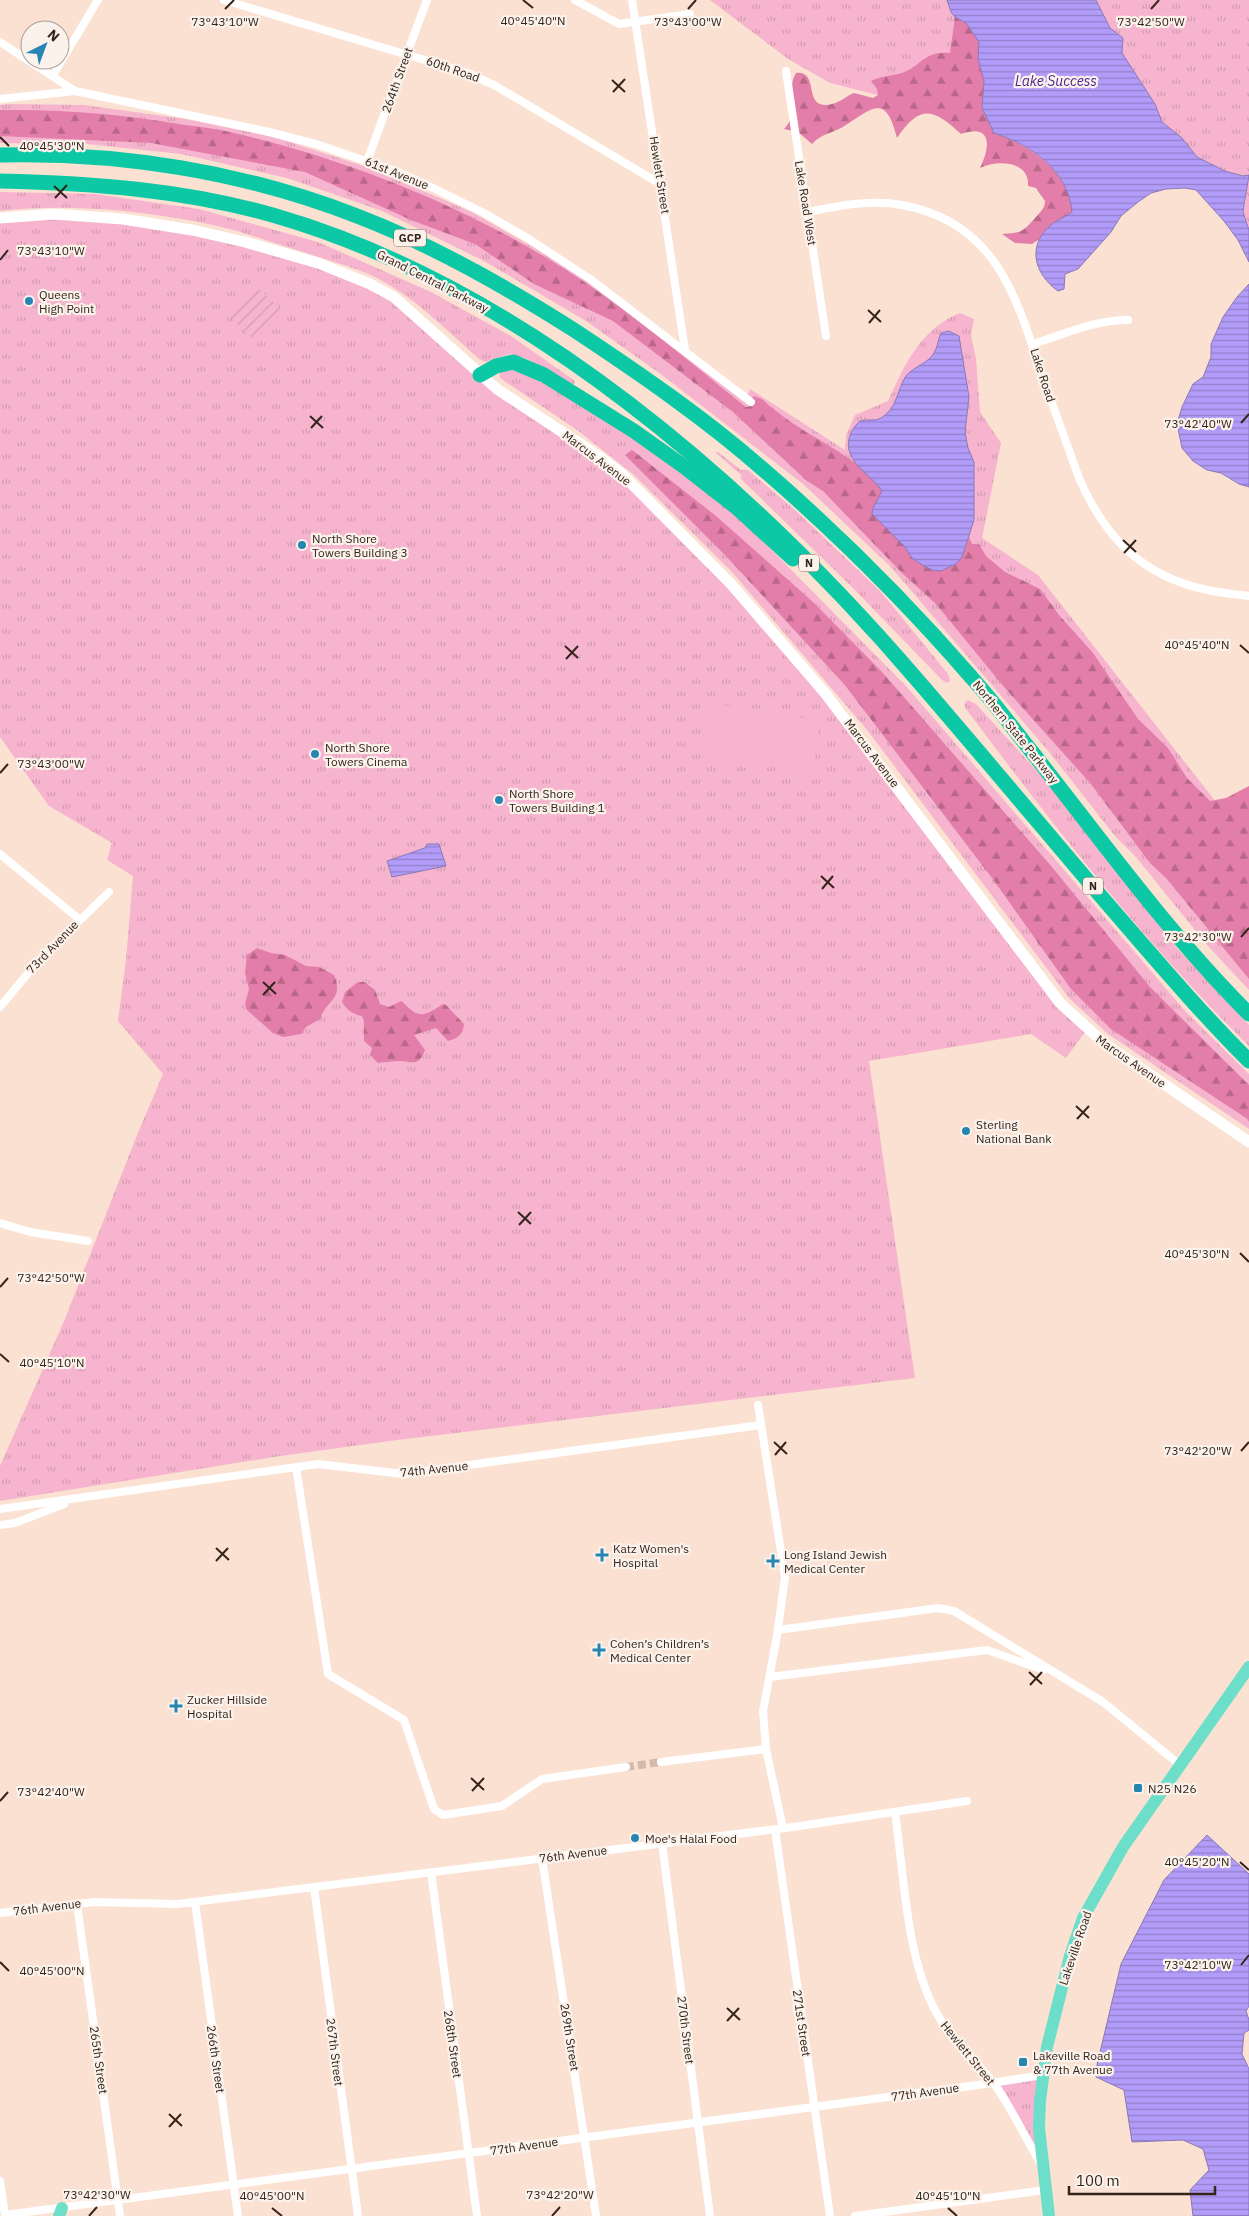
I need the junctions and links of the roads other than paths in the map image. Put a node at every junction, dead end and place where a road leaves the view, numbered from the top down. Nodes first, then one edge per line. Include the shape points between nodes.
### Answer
1 (98, 0) edge
2 (224, 0) edge
3 (427, 0) edge
4 (575, 0) edge
5 (632, 0) edge
6 (690, 14) dead end
7 (636, 21) junction
8 (0, 42) edge
9 (407, 53) junction
10 (786, 71) dead end
11 (53, 75) junction
12 (75, 91) junction
13 (0, 99) edge
14 (0, 155) edge
15 (367, 161) junction
16 (0, 181) edge
17 (662, 185) junction
18 (808, 212) junction
19 (0, 218) edge
20 (1128, 320) dead end
21 (826, 336) dead end
22 (1033, 344) junction
23 (685, 350) junction
24 (480, 375) junction
25 (750, 402) dead end
26 (772, 526) joint
27 (1249, 596) edge
28 (845, 601) junction
29 (0, 854) edge
30 (109, 892) dead end
31 (79, 919) junction
32 (0, 1006) edge
33 (1247, 1011) edge
34 (1249, 1061) edge
35 (1249, 1142) edge
36 (0, 1223) edge
37 (88, 1240) dead end
38 (758, 1405) dead end
39 (761, 1425) junction
40 (296, 1467) junction
41 (76, 1500) junction
42 (0, 1509) edge
43 (0, 1526) edge
44 (778, 1630) junction
45 (1249, 1667) edge
46 (1060, 1675) junction
47 (770, 1677) junction
48 (766, 1749) junction
49 (661, 1762) tunnel mouth
50 (1180, 1765) junction
51 (626, 1767) tunnel mouth
52 (967, 1801) dead end
53 (895, 1812) junction
54 (779, 1829) junction
55 (662, 1844) junction
56 (542, 1858) junction
57 (430, 1872) junction
58 (314, 1887) junction
59 (195, 1902) junction
60 (77, 1904) junction
61 (0, 1913) edge
62 (1043, 2074) junction
63 (993, 2083) junction
64 (814, 2107) junction
65 (698, 2122) junction
66 (585, 2138) junction
67 (468, 2153) junction
68 (1042, 2167) junction
69 (351, 2169) junction
70 (0, 2181) edge
71 (233, 2185) junction
72 (1045, 2190) junction
73 (118, 2200) junction
74 (61, 2212) edge
75 (5, 2216) edge
76 (120, 2216) edge
77 (238, 2216) edge
78 (358, 2216) edge
79 (477, 2216) edge
80 (596, 2216) edge
81 (710, 2216) edge
82 (830, 2216) edge
83 (855, 2216) edge
84 (1049, 2216) edge

1 - 11 street
2 - 9 street, 60th Road
3 - 9 street, 264th Street
4 - 7 street via 619,24
5 - 7 street, Hewlett Street
6 - 7 street
7 - 17 street, Hewlett Street
8 - 11 street, 61st Avenue
9 - 15 street, 264th Street
9 - 17 street, 60th Road via 468,72 496,86
10 - 18 street, Lake Road West
11 - 12 street, 61st Avenue
12 - 13 street
12 - 15 street, 61st Avenue via 265,131
14 - 33 highway, Northern State Parkway / GCP via 90,156 159,164 226,176 356,215 482,274 655,386 763,469 872,569 974,680 1169,926
15 - 23 street, 61st Avenue via 427,185 529,238
16 - 26 highway, Grand Central Parkway / GCP via 138,188 206,199 339,237 404,264 496,312 581,369 691,454
17 - 23 street, Hewlett Street
18 - 21 street, Lake Road West
18 - 22 street, Lake Road via 844,205 881,203 919,209 953,224 971,236 996,262 1015,298
19 - 24 main road, Marcus Avenue via 54,214 146,222 219,235 295,256 351,276 394,297
20 - 22 street via 1092,325
22 - 27 street, Lake Road via 1079,478 1112,536 1140,562 1173,580 1207,590
23 - 25 street, 61st Avenue
24 - 28 highway via 496,366 513,362 544,374 634,430 686,468
24 - 35 main road, Marcus Avenue via 622,474 748,602 826,693 1069,1012 1105,1044
26 - 28 highway, N
28 - 34 highway, N via 917,679 1184,992
29 - 31 street
30 - 31 street, 73rd Avenue
31 - 32 street, 73rd Avenue
36 - 37 street via 30,1232
38 - 39 street, 271st Street
39 - 40 street, 74th Avenue via 403,1474 318,1464
39 - 44 street, 271st Street via 784,1577
40 - 41 street, 74th Avenue
40 - 51 street via 328,1674 404,1720 434,1809 443,1815 502,1806 542,1779
41 - 42 street, 74th Avenue
41 - 43 street, 74th Avenue
44 - 46 street via 946,1608
44 - 47 street, 271st Street
45 - 50 main road, Lakeville Road
46 - 47 street via 987,1650
46 - 50 street via 1103,1702
47 - 48 street, 271st Street via 763,1711
48 - 49 street
48 - 54 street, 271st Street
50 - 62 main road, Lakeville Road via 1122,1847 1084,1918 1062,1982
52 - 53 street, 76th Avenue
53 - 54 street, 76th Avenue
53 - 63 street, Hewlett Street via 917,1966 948,2032
54 - 55 street, 76th Avenue
54 - 64 street, 271st Street
55 - 56 street, 76th Avenue
55 - 65 street, 270th Street
56 - 57 street, 76th Avenue
56 - 66 street, 269th Street
57 - 58 street, 76th Avenue
57 - 67 street, 268th Street
58 - 59 street, 76th Avenue
58 - 69 street, 267th Street
59 - 60 street, 76th Avenue
59 - 71 street, 266th Street
60 - 61 street, 76th Avenue
60 - 73 street, 265th Street
62 - 63 street, 77th Avenue
62 - 68 main road, Lakeville Road via 1039,2128
63 - 64 street, 77th Avenue
63 - 68 street, Hewlett Street
64 - 65 street, 77th Avenue
64 - 82 street, 271st Street
65 - 66 street, 77th Avenue
65 - 81 street, 270th Street
66 - 67 street, 77th Avenue
66 - 80 street, 269th Street
67 - 69 street, 77th Avenue
67 - 79 street, 268th Street
68 - 72 main road, Lakeville Road
69 - 71 street, 77th Avenue
69 - 78 street, 267th Street
70 - 75 street
71 - 73 street, 77th Avenue
71 - 77 street, 266th Street
72 - 83 street
72 - 84 main road, Lakeville Road
73 - 74 street, 77th Avenue
73 - 76 street, 265th Street
74 - 75 street, 77th Avenue

